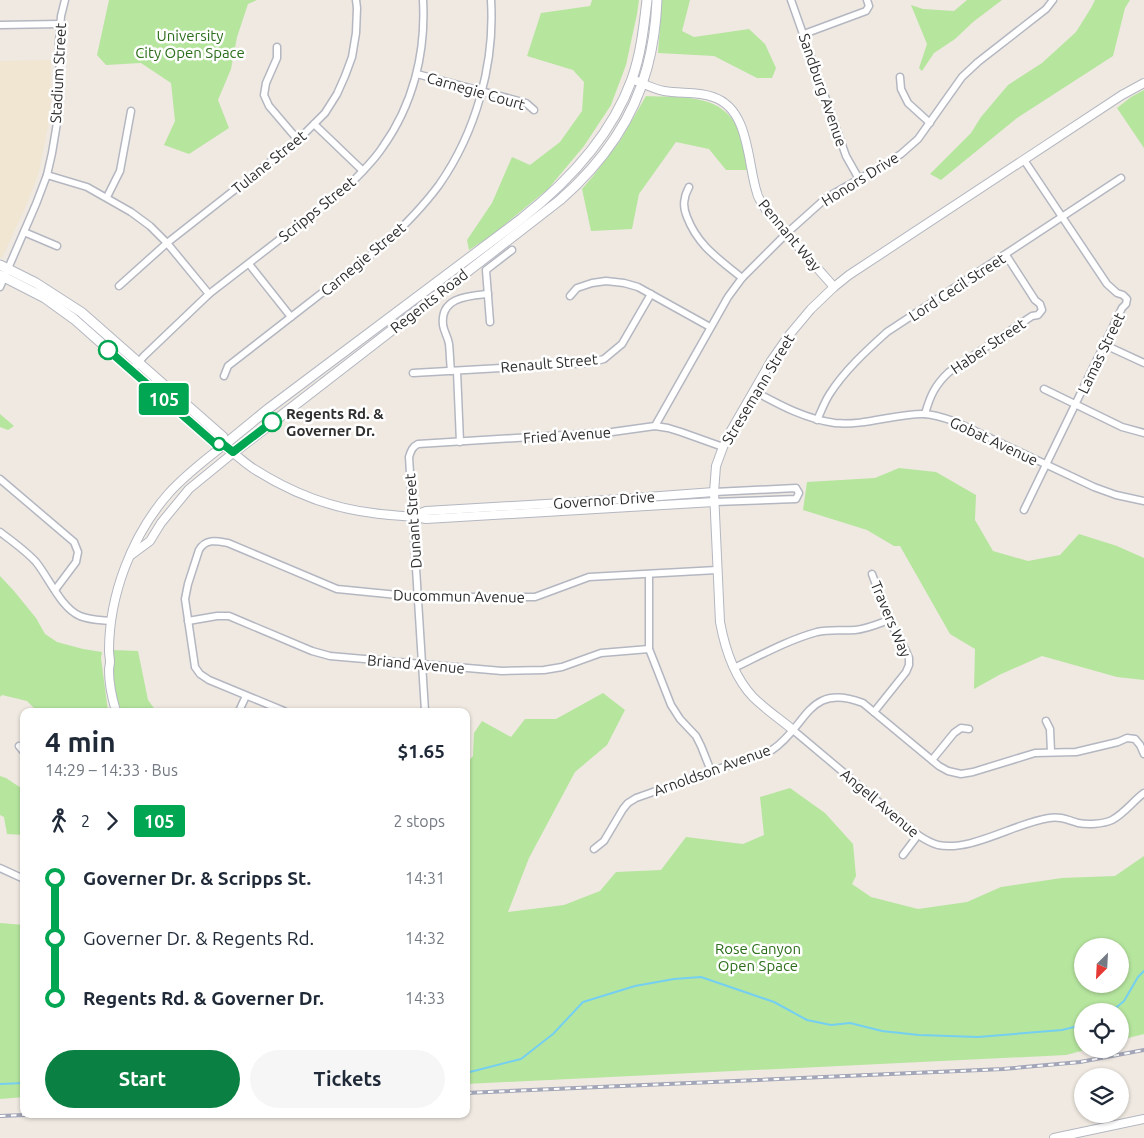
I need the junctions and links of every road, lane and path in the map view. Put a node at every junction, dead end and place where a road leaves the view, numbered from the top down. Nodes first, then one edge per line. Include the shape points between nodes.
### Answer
1 (65, 0) edge
2 (356, 0) edge
3 (424, 0) edge
4 (491, 0) edge
5 (646, 0) edge
6 (657, 0) edge
7 (791, 0) edge
8 (1053, 0) edge
9 (868, 3) edge
10 (60, 24) junction
11 (0, 25) edge
12 (804, 34) junction
13 (277, 47) dead end
14 (417, 74) junction
15 (900, 77) dead end
16 (632, 79) junction
17 (642, 83) junction
18 (1144, 83) edge
19 (482, 91) junction
20 (534, 110) dead end
21 (131, 111) dead end
22 (930, 123) junction
23 (314, 124) junction
24 (298, 140) junction
25 (1024, 160) junction
26 (363, 171) junction
27 (46, 174) junction
28 (1121, 178) dead end
29 (859, 179) junction
30 (690, 187) dead end
31 (107, 197) junction
32 (1061, 217) junction
33 (24, 232) junction
34 (787, 233) junction
35 (166, 243) junction
36 (57, 246) dead end
37 (512, 250) dead end
38 (1006, 255) junction
39 (249, 264) junction
40 (3, 271) edge
41 (742, 278) junction
42 (119, 286) dead end
43 (0, 287) edge
44 (834, 287) junction
45 (209, 294) junction
46 (488, 294) junction
47 (651, 294) junction
48 (570, 296) dead end
49 (291, 317) junction
50 (490, 322) dead end
51 (710, 327) junction
52 (1105, 344) junction
53 (139, 362) junction
54 (1144, 363) edge
55 (132, 370) junction
56 (454, 371) junction
57 (413, 373) dead end
58 (224, 376) dead end
59 (1044, 389) dead end
60 (754, 391) junction
61 (1076, 405) junction
62 (925, 414) junction
63 (817, 420) junction
64 (655, 426) junction
65 (1144, 433) edge
66 (460, 442) junction
67 (224, 445) junction
68 (722, 447) junction
69 (411, 450) joint
70 (233, 452) junction
71 (1046, 465) junction
72 (0, 479) edge
73 (714, 492) junction
74 (1144, 501) edge
75 (714, 502) junction
76 (1024, 510) dead end
77 (413, 516) junction
78 (0, 532) edge
79 (131, 555) junction
80 (717, 570) junction
81 (649, 574) junction
82 (872, 574) dead end
83 (55, 590) junction
84 (418, 597) junction
85 (889, 620) junction
86 (111, 621) junction
87 (188, 621) junction
88 (650, 649) junction
89 (423, 664) junction
90 (734, 668) junction
91 (246, 696) junction
92 (115, 708) edge
93 (240, 708) edge
94 (276, 708) edge
95 (425, 708) edge
96 (874, 712) junction
97 (1046, 721) dead end
98 (969, 729) dead end
99 (793, 730) junction
100 (1051, 752) junction
101 (1144, 754) edge
102 (932, 760) junction
103 (712, 771) junction
104 (1144, 793) edge
105 (918, 835) junction
106 (594, 848) dead end
107 (903, 855) dead end
108 (0, 868) edge
109 (20, 877) edge
110 (1144, 1120) edge
111 (1068, 1137) edge
112 (1054, 1138) edge

1 - 10 street, Stadium Street
2 - 23 street, Tulane Street via 352,57 337,94
3 - 14 street, Scripps Street via 424,39
4 - 19 street, Carnegie Street via 488,62
5 - 16 main road, Regents Road
6 - 17 main road, Regents Road via 651,51
7 - 12 street, Sandburg Avenue
8 - 22 street, Honors Drive via 962,77
9 - 12 street via 866,11 860,14
10 - 11 street
10 - 27 street, Stadium Street via 60,91
12 - 29 street, Sandburg Avenue via 846,156
13 - 24 street via 277,58 264,95 268,106
14 - 19 street, Carnegie Court
14 - 26 street, Scripps Street via 408,103 394,129
15 - 22 street via 901,89 908,103
16 - 17 street, Pennant Way
16 - 67 main road, Regents Road via 598,142 543,202
17 - 34 street, Pennant Way via 657,90 716,97 734,112 744,130 757,196
17 - 70 main road, Regents Road via 606,151 568,193
18 - 25 street, Stresemann Street
19 - 20 street, Carnegie Court via 526,103
19 - 49 street, Carnegie Street via 456,157 422,206 381,247
21 - 31 street via 120,171
22 - 29 street, Honors Drive via 901,154
23 - 24 street, Tulane Street
23 - 26 street
24 - 35 street, Tulane Street
25 - 32 street, Lamas Street
25 - 44 street, Stresemann Street
26 - 39 street, Scripps Street
27 - 31 street
27 - 33 street, Stadium Street
28 - 32 street, Lord Cecil Street
29 - 34 street, Honors Drive via 826,198
30 - 41 street via 685,198 685,211 697,238
31 - 35 street via 150,226
32 - 38 street, Lord Cecil Street
32 - 52 street, Lamas Street via 1107,284 1127,299
33 - 36 street
33 - 40 street, Stadium Street
34 - 41 street, Honors Drive
34 - 44 street, Pennant Way
35 - 42 street, Tulane Street
35 - 45 street
37 - 46 street via 486,270
38 - 62 street, Haber Street via 1042,310 940,380
38 - 63 street, Lord Cecil Street via 887,332 846,373 829,395
39 - 45 street, Scripps Street
39 - 49 street
40 - 43 street, Stadium Street
40 - 53 main road, Governor Drive via 36,283 81,312
40 - 55 main road, Governor Drive via 74,319
41 - 51 street, Honors Drive
44 - 60 street, Stresemann Street via 790,334
45 - 53 street, Scripps Street
46 - 50 street
46 - 56 street via 456,300 444,315 443,324
47 - 48 street via 624,282 606,281 578,288
47 - 51 street
47 - 56 street, Renault Street via 622,344 604,359 589,363
49 - 58 street, Carnegie Street via 228,366
51 - 64 street, Honors Drive
52 - 54 street
52 - 61 street, Lamas Street
53 - 55 street, Scripps Street
53 - 67 main road, Governor Drive via 224,437
55 - 67 main road, Governor Drive via 214,443
56 - 57 street, Renault Street
56 - 66 street
59 - 61 street
60 - 63 street, Gobat Avenue
60 - 68 street, Stresemann Street
61 - 65 street
61 - 71 street, Lamas Street
62 - 63 street, Gobat Avenue via 857,423
62 - 71 street, Gobat Avenue via 956,422
64 - 66 street, Fried Avenue
64 - 68 street, Fried Avenue
66 - 69 street, Fried Avenue via 418,444
67 - 70 main road, Governor Drive
67 - 79 street, Regents Road via 168,494 138,537
68 - 73 street, Stresemann Street via 716,466
69 - 77 street, Dunant Street
70 - 77 street, Governor Drive via 252,468 285,487 322,502 365,512
70 - 79 street, Regents Road via 189,489 150,541
71 - 74 street, Gobat Avenue via 1094,487
71 - 76 street, Lamas Street
72 - 83 street via 74,542 78,552 76,562
73 - 75 street, Stresemann Street
73 - 75 street, Governor Drive via 796,488 799,493 796,499
73 - 77 street, Governor Drive via 426,512
75 - 77 street, Governor Drive via 426,519
75 - 80 street, Stresemann Street
77 - 84 street, Dunant Street
78 - 83 street via 36,562
79 - 86 street, Regents Road via 117,591
80 - 81 street, Ducommun Avenue
80 - 90 street, Stresemann Street via 722,631
81 - 84 street, Ducommun Avenue via 589,577 535,597
81 - 88 street
82 - 85 street, Travers Way
83 - 86 street via 80,616
84 - 87 street, Ducommun Avenue via 337,589 228,543 216,541 202,545 199,550 185,599
84 - 89 street, Dunant Street
85 - 90 street via 868,628 817,632
85 - 96 street, Travers Way via 906,651 909,665
86 - 92 street, Regents Road via 109,668
87 - 89 street, Briand Avenue via 229,616 330,656
87 - 91 street via 195,667 200,674
88 - 89 street, Briand Avenue via 601,653 544,670 502,671
88 - 103 street via 671,705 696,736
89 - 95 street, Dunant Street
90 - 99 street, Stresemann Street via 753,697
91 - 93 street
91 - 94 street
96 - 99 street, Arnoldson Avenue via 852,698 832,697 813,705
96 - 102 street, Arnoldson Avenue
97 - 100 street via 1050,729
98 - 102 street via 961,728 954,733
99 - 103 street, Arnoldson Avenue via 772,750
99 - 105 street, Angell Avenue
100 - 101 street, Arnoldson Avenue via 1076,752 1127,738 1135,739
100 - 102 street, Arnoldson Avenue via 1035,753 961,774 948,771
103 - 106 street, Arnoldson Avenue via 628,803 604,841
104 - 105 street, Angell Avenue via 1122,813 1096,824 1050,817 952,846 938,845
105 - 107 street
108 - 109 street
110 - 111 street
111 - 112 street

